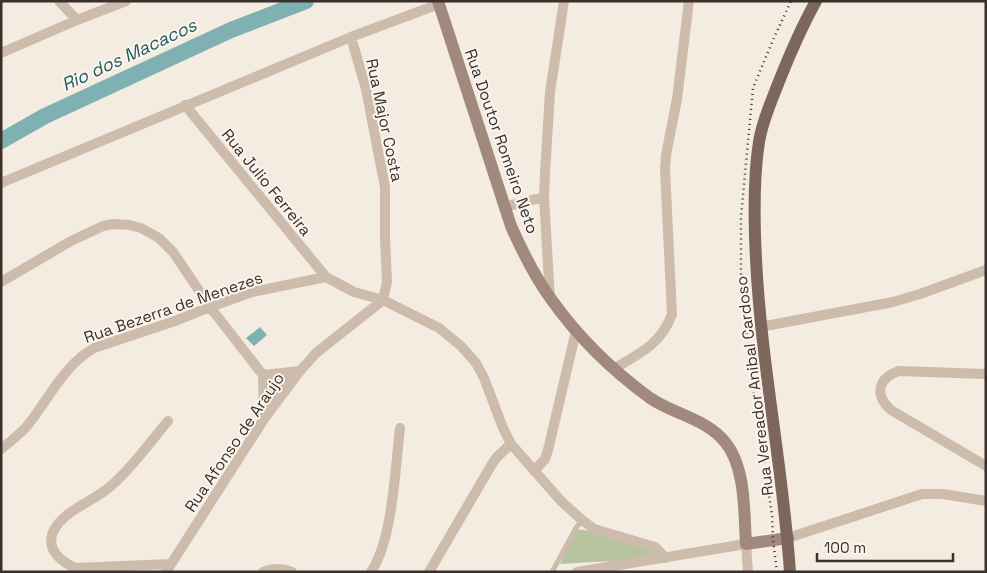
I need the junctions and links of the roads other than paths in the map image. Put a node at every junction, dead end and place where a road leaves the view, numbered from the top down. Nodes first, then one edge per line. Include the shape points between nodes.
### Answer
1 (59, 1) edge
2 (126, 1) edge
3 (564, 1) edge
4 (689, 1) edge
5 (816, 1) edge
6 (438, 3) edge
7 (77, 20) junction
8 (351, 37) junction
9 (1, 52) edge
10 (186, 106) junction
11 (1, 183) edge
12 (544, 198) junction
13 (504, 207) junction
14 (986, 270) edge
15 (326, 278) junction
16 (1, 282) edge
17 (550, 298) junction
18 (383, 300) junction
19 (210, 306) junction
20 (760, 327) junction
21 (576, 331) junction
22 (615, 368) junction
23 (300, 371) junction
24 (986, 374) edge
25 (263, 375) junction
26 (264, 419) junction
27 (168, 421) dead end
28 (400, 428) dead end
29 (511, 444) junction
30 (1, 449) edge
31 (986, 466) edge
32 (534, 472) junction
33 (986, 501) edge
34 (582, 520) junction
35 (788, 538) junction
36 (746, 544) junction
37 (666, 558) junction
38 (168, 568) edge
39 (263, 572) edge
40 (292, 572) edge
41 (370, 572) edge
42 (429, 572) edge
43 (552, 572) edge
44 (577, 572) edge
45 (748, 572) edge
46 (790, 572) edge

1 - 7 street
2 - 7 street
3 - 12 street via 550,92
4 - 22 street via 666,162 672,314 654,343
5 - 20 main road, Rua Vereador Anibal Cardoso via 792,49 759,141 755,216
6 - 8 street
6 - 13 street, Rua Doutor Romeiro Neto
7 - 9 street
8 - 10 street
8 - 18 street, Rua Major Costa via 366,89 385,187 387,282
10 - 11 street
10 - 15 street, Rua Julio Ferreira
12 - 13 street
12 - 17 street
13 - 17 street, Rua Doutor Romeiro Neto via 520,245
14 - 20 street via 893,302
15 - 18 street via 354,292
15 - 19 street, Rua Bezerra de Menezes via 252,292
16 - 19 street via 103,226 130,225 159,238 173,252
17 - 21 street, Rua Doutor Romeiro Neto
18 - 23 street, Rua Afonso de Araujo via 330,342
18 - 29 street via 440,328 461,346 484,378
19 - 25 street
19 - 30 street, Rua Bezerra de Menezes via 83,354 55,385 26,427
20 - 35 main road, Rua Vereador Anibal Cardoso
21 - 22 street, Rua Doutor Romeiro Neto
21 - 32 street via 548,450
22 - 36 street, Rua Doutor Romeiro Neto via 650,397 715,432 726,442 741,482
23 - 25 street
23 - 26 street, Rua Afonso de Araujo
24 - 31 street via 899,371 886,378 880,389 882,400 891,410
25 - 26 street
26 - 38 street, Rua Afonso de Araujo
27 - 38 street via 111,486 66,515 50,543 63,562 75,568
28 - 41 street via 388,526 380,554
29 - 32 street
29 - 42 street via 492,464
32 - 34 street
33 - 35 street via 922,494
34 - 37 street via 602,532 655,548
34 - 43 lane
35 - 36 street
35 - 46 main road, Rua Vereador Anibal Cardoso
36 - 37 street
36 - 45 street
37 - 44 street
39 - 40 street via 272,568

